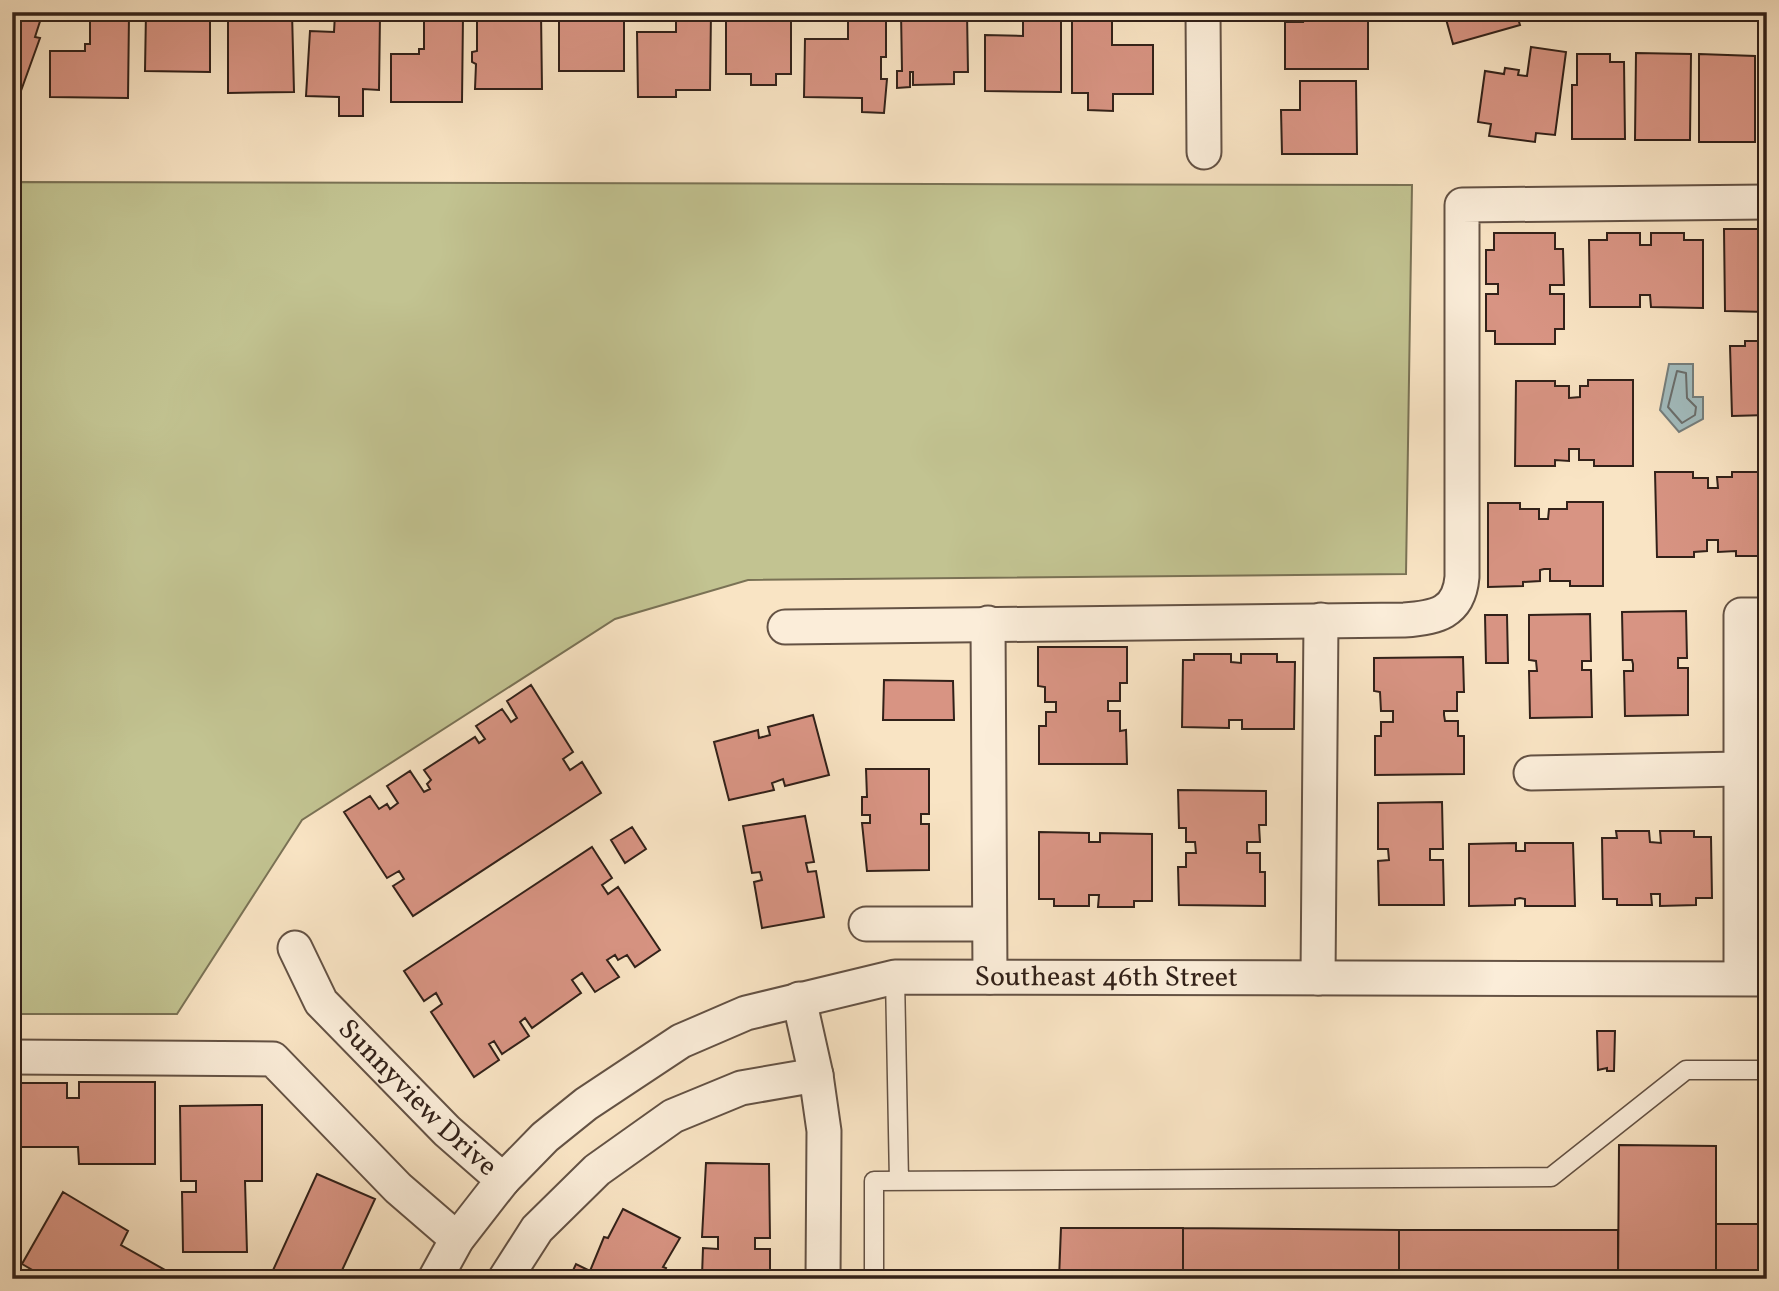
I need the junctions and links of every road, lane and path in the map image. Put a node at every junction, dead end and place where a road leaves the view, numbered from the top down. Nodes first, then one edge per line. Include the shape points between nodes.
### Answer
1 (1203, 12) edge
2 (1204, 152) dead end
3 (1767, 202) edge
4 (1767, 615) edge
5 (1321, 620) junction
6 (988, 623) junction
7 (785, 627) dead end
8 (1740, 769) junction
9 (1531, 774) dead end
10 (866, 924) dead end
11 (989, 924) junction
12 (295, 948) dead end
13 (895, 977) junction
14 (990, 977) junction
15 (1318, 978) junction
16 (1754, 979) edge
17 (799, 999) junction
18 (12, 1057) edge
19 (1767, 1070) edge
20 (816, 1075) junction
21 (503, 1180) junction
22 (900, 1181) junction
23 (457, 1239) junction
24 (435, 1279) edge
25 (505, 1279) edge
26 (823, 1279) edge
27 (874, 1279) edge

1 - 2 street
3 - 5 street via 1462,205 1462,577 1458,598 1447,612 1430,618
4 - 8 street via 1741,615
5 - 6 street
5 - 15 street
6 - 7 street
6 - 11 street
8 - 9 street
8 - 16 street
10 - 11 street
11 - 14 street
12 - 21 street, Sunnyview Drive via 321,1002 447,1131
13 - 14 street, Southeast 46th Street
13 - 17 street, Southeast 46th Street
13 - 22 lane
14 - 15 street, Southeast 46th Street
15 - 16 street, Southeast 46th Street
17 - 20 street
17 - 21 street, Southeast 46th Street via 746,1013 681,1041 586,1104
18 - 23 street via 273,1059 398,1188
19 - 22 lane via 1686,1070 1551,1177
20 - 25 street via 741,1088 673,1115 597,1170 537,1229
20 - 26 street via 824,1131
21 - 23 street, Sunnyview Drive
22 - 27 lane via 874,1181
23 - 24 street, Sunnyview Drive

